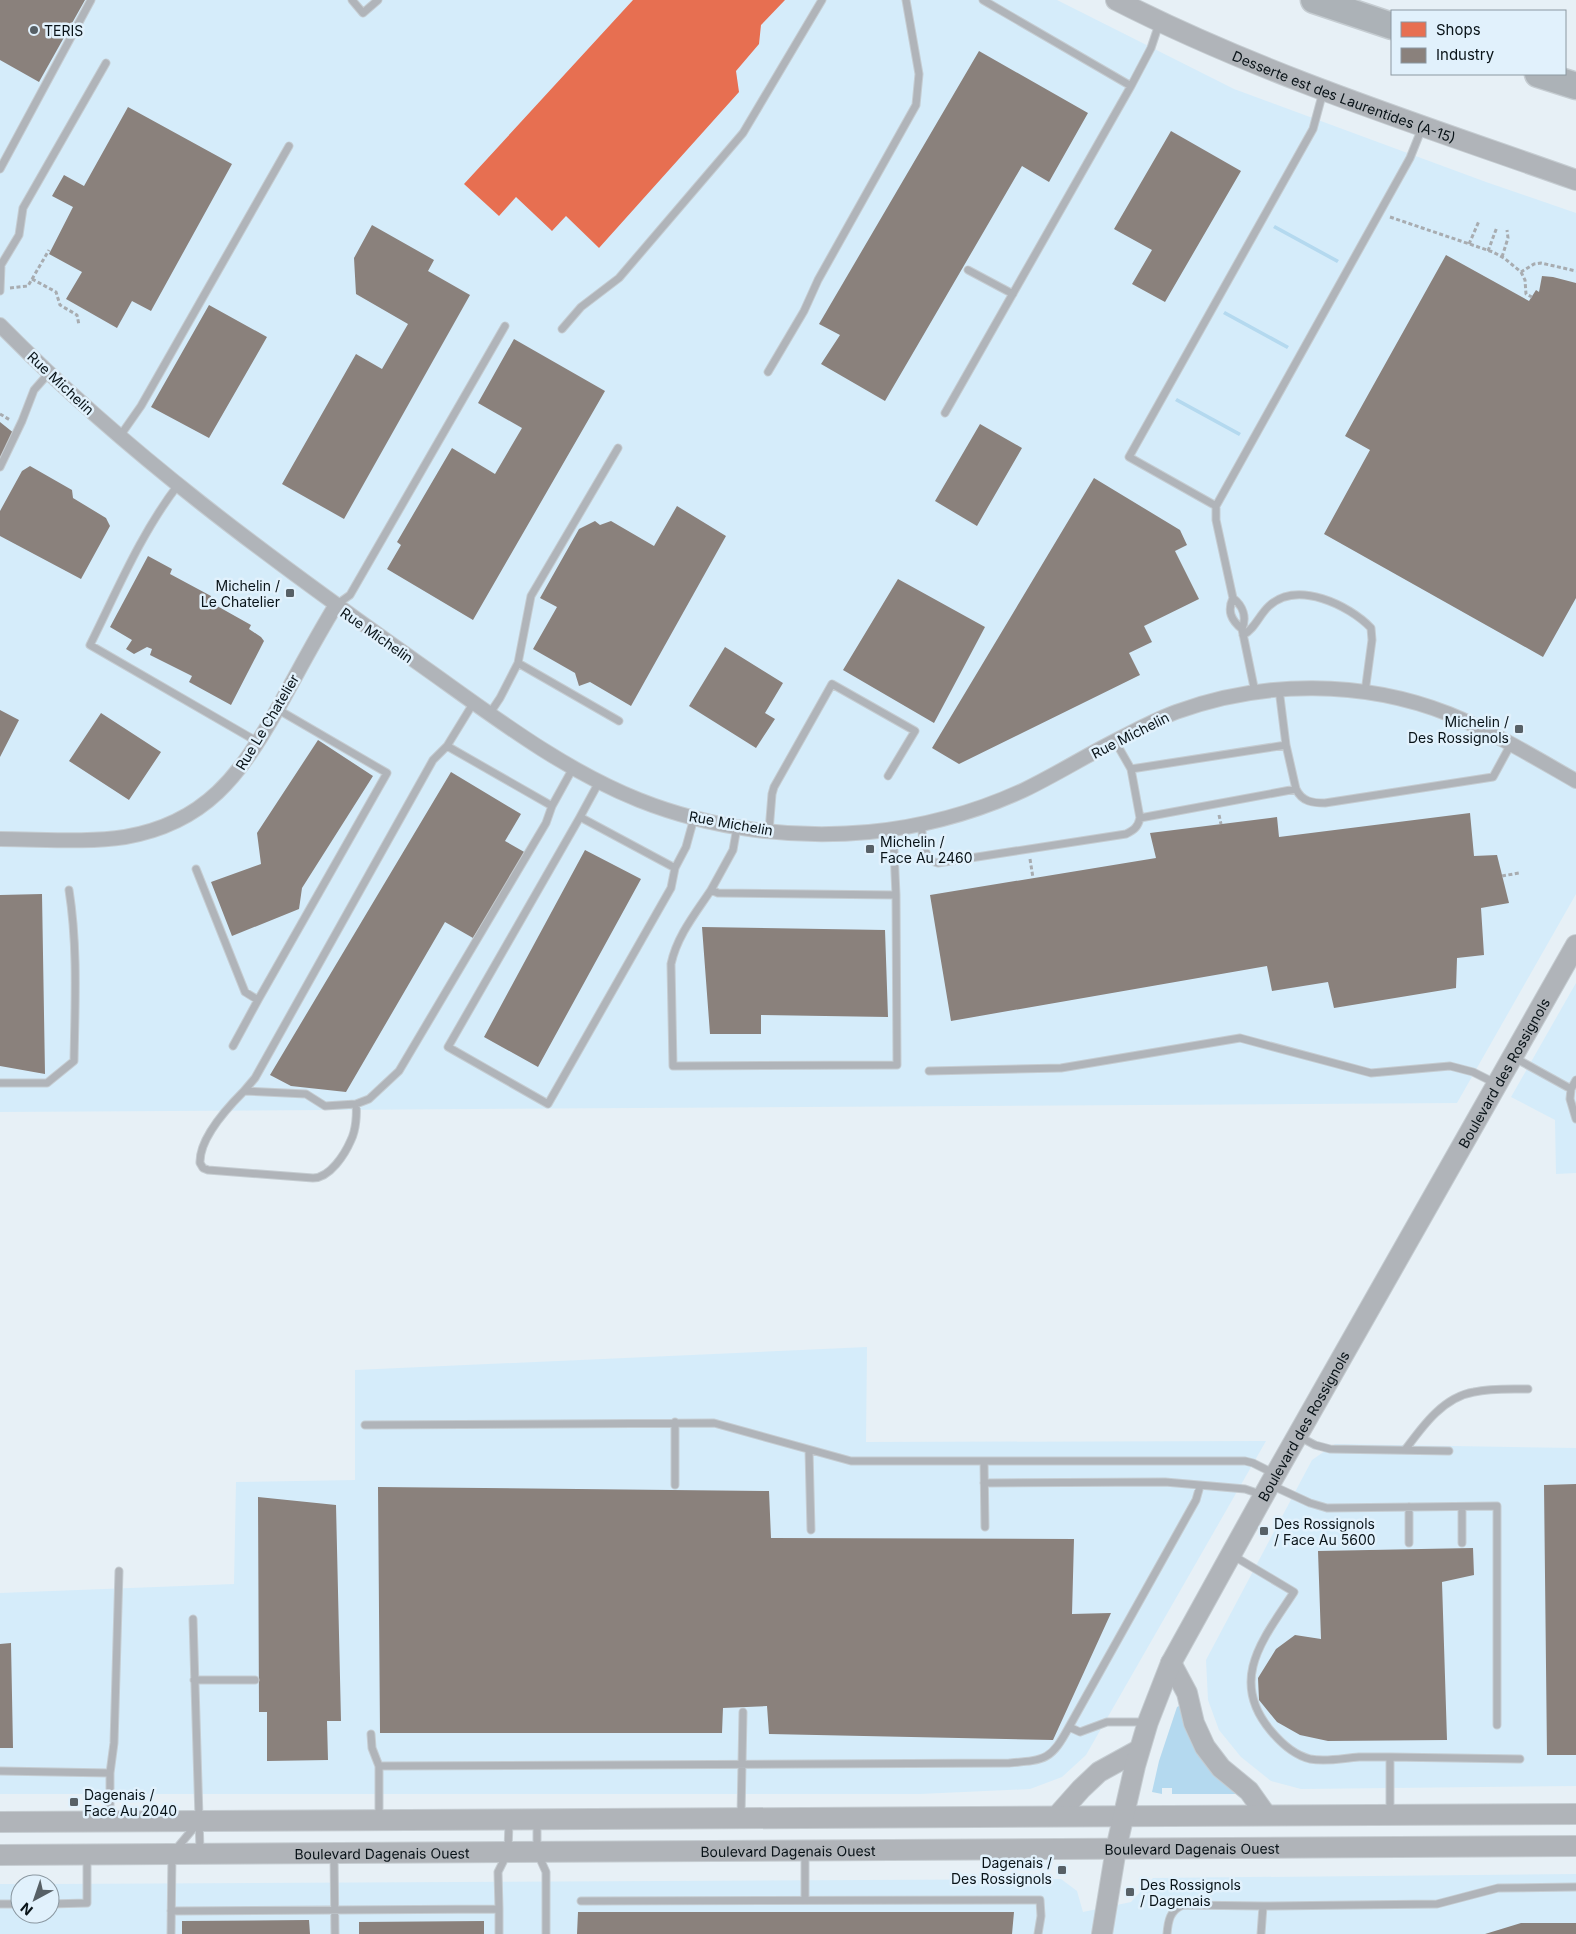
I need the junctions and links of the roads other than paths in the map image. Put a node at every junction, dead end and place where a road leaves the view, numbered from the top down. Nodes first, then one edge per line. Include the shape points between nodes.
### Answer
1 (91, 0) edge
2 (352, 0) edge
3 (378, 0) edge
4 (822, 0) edge
5 (906, 0) edge
6 (983, 0) edge
7 (1116, 0) edge
8 (1314, 0) edge
9 (1335, 0) edge
10 (1391, 21) edge
11 (1160, 22) junction
12 (1391, 26) edge
13 (106, 63) dead end
14 (1541, 75) edge
15 (1131, 86) junction
16 (1576, 86) edge
17 (1324, 91) junction
18 (1423, 126) junction
19 (289, 146) dead end
20 (0, 168) edge
21 (1576, 180) edge
22 (968, 270) dead end
23 (0, 290) edge
24 (1013, 294) junction
25 (0, 325) edge
26 (505, 326) dead end
27 (562, 329) dead end
28 (768, 372) dead end
29 (49, 373) junction
30 (945, 412) dead end
31 (120, 436) junction
32 (618, 448) dead end
33 (0, 467) edge
34 (178, 485) junction
35 (1216, 506) junction
36 (1233, 598) junction
37 (336, 605) junction
38 (1243, 632) junction
39 (518, 663) junction
40 (1279, 689) junction
41 (1256, 692) junction
42 (1365, 692) junction
43 (474, 702) junction
44 (277, 709) junction
45 (490, 713) junction
46 (619, 721) dead end
47 (1115, 741) junction
48 (258, 742) junction
49 (1511, 744) junction
50 (1286, 745) junction
51 (447, 746) junction
52 (573, 768) junction
53 (1131, 769) junction
54 (888, 776) dead end
55 (1576, 781) edge
56 (599, 782) junction
57 (1296, 790) junction
58 (552, 806) junction
59 (580, 817) junction
60 (694, 818) junction
61 (1140, 818) junction
62 (921, 823) junction
63 (737, 827) junction
64 (893, 829) junction
65 (769, 831) junction
66 (0, 840) edge
67 (675, 868) junction
68 (196, 870) dead end
69 (69, 890) dead end
70 (711, 890) junction
71 (896, 895) junction
72 (1576, 945) edge
73 (258, 1000) junction
74 (233, 1046) dead end
75 (1512, 1057) junction
76 (929, 1071) dead end
77 (1576, 1080) edge
78 (0, 1083) edge
79 (1497, 1084) junction
80 (1571, 1089) junction
81 (244, 1091) junction
82 (356, 1104) junction
83 (1576, 1119) edge
84 (1528, 1389) dead end
85 (675, 1422) junction
86 (364, 1425) dead end
87 (1298, 1436) junction
88 (809, 1450) junction
89 (1405, 1450) junction
90 (1449, 1451) dead end
91 (984, 1461) junction
92 (984, 1483) junction
93 (675, 1485) dead end
94 (1270, 1485) junction
95 (1200, 1486) junction
96 (1462, 1506) junction
97 (1409, 1507) junction
98 (985, 1526) dead end
99 (811, 1530) dead end
100 (1409, 1543) dead end
101 (1462, 1543) dead end
102 (1231, 1555) junction
103 (119, 1571) dead end
104 (193, 1619) dead end
105 (1171, 1664) junction
106 (194, 1680) junction
107 (255, 1680) dead end
108 (742, 1712) dead end
109 (1148, 1722) junction
110 (1497, 1725) dead end
111 (1069, 1727) junction
112 (372, 1734) dead end
113 (1139, 1750) junction
114 (1390, 1757) junction
115 (1520, 1759) dead end
116 (742, 1764) junction
117 (379, 1766) junction
118 (0, 1771) edge
119 (110, 1773) junction
120 (1576, 1814) edge
121 (1266, 1815) junction
122 (1390, 1815) junction
123 (1057, 1816) junction
124 (1124, 1816) junction
125 (741, 1818) junction
126 (509, 1820) junction
127 (537, 1820) junction
128 (379, 1821) junction
129 (0, 1822) edge
130 (110, 1822) junction
131 (199, 1822) junction
132 (1576, 1846) edge
133 (1116, 1849) junction
134 (805, 1851) junction
135 (508, 1852) junction
136 (537, 1852) junction
137 (172, 1854) junction
138 (200, 1854) junction
139 (334, 1854) junction
140 (87, 1855) junction
141 (0, 1856) edge
142 (1576, 1887) edge
143 (805, 1900) junction
144 (581, 1901) dead end
145 (60, 1904) edge
146 (1262, 1906) junction
147 (499, 1909) junction
148 (334, 1910) junction
149 (171, 1911) junction
150 (171, 1934) edge
151 (335, 1934) edge
152 (499, 1934) edge
153 (546, 1934) edge
154 (1038, 1934) edge
155 (1102, 1934) edge
156 (1167, 1934) edge
157 (1261, 1934) edge

1 - 20 lane
2 - 3 lane via 363,13
4 - 27 lane via 743,133 619,278 581,307
5 - 28 lane via 919,74 916,105
6 - 15 lane
7 - 11 main road, Desserte est des Laurentides (A-15)
8 - 12 highway
9 - 10 highway
11 - 15 lane via 1151,48
11 - 17 main road, Desserte est des Laurentides (A-15) via 1220,50
13 - 23 lane via 23,208 19,235 1,265
14 - 16 highway
15 - 24 lane
17 - 18 main road, Desserte est des Laurentides (A-15)
17 - 35 lane via 1313,129 1129,457
18 - 21 main road, Desserte est des Laurentides (A-15)
18 - 35 lane via 1410,158
19 - 31 lane via 141,406
22 - 24 lane
24 - 30 lane
25 - 29 street, Rue Michelin
26 - 37 lane via 350,595
29 - 31 street, Rue Michelin
29 - 33 lane via 34,390
31 - 34 street, Rue Michelin
32 - 39 lane via 531,596
34 - 37 street, Rue Michelin
34 - 48 lane via 136,552 90,645
35 - 36 lane via 1216,520
36 - 38 lane via 1241,604 1245,621
36 - 38 lane via 1229,607 1233,621
37 - 43 street, Rue Michelin
37 - 44 street, Rue Le Chatelier
38 - 41 lane
38 - 42 lane via 1251,629 1277,600 1310,594 1326,599 1359,617 1371,628
39 - 45 lane
39 - 46 lane
40 - 41 street, Rue Michelin
40 - 42 street, Rue Michelin via 1323,688
40 - 50 lane
41 - 47 street, Rue Michelin via 1176,712
42 - 49 street, Rue Michelin via 1434,709
43 - 45 street, Rue Michelin
43 - 51 lane
44 - 48 street, Rue Le Chatelier
44 - 73 lane via 387,773
45 - 52 street, Rue Michelin
47 - 53 lane
47 - 62 street, Rue Michelin via 1010,796
48 - 66 street, Rue Le Chatelier via 217,794 185,816 161,827 110,839
49 - 55 street, Rue Michelin
49 - 57 lane via 1493,777 1325,803 1303,799
50 - 53 lane
50 - 57 lane
51 - 58 lane
51 - 81 lane via 433,760 255,1078
52 - 56 street, Rue Michelin
52 - 58 lane
53 - 61 lane
54 - 65 lane via 915,731 832,684 774,787
56 - 59 lane
56 - 60 street, Rue Michelin via 634,798
57 - 61 lane
58 - 82 lane via 546,823 399,1072 369,1099
59 - 67 lane
59 - 67 lane via 448,1046 548,1104 671,888
60 - 63 street, Rue Michelin
60 - 67 lane via 686,847
61 - 62 lane via 1134,830 1126,834 938,863 927,858
62 - 64 street, Rue Michelin
63 - 65 street, Rue Michelin
63 - 70 lane via 733,850
64 - 65 street, Rue Michelin via 831,834
64 - 71 lane
68 - 73 lane via 245,992
69 - 78 lane via 75,951 74,1061 47,1083
70 - 71 lane via 724,894
70 - 71 lane via 674,949 671,964 672,1066 897,1065
72 - 75 main road, Boulevard des Rossignols
73 - 74 lane
75 - 79 main road, Boulevard des Rossignols
75 - 80 lane
76 - 79 lane via 1061,1068 1240,1038 1371,1073 1450,1066
77 - 80 lane
79 - 87 main road, Boulevard des Rossignols
80 - 83 lane via 1570,1099
81 - 82 lane via 306,1094 325,1106
81 - 82 lane via 218,1119 200,1158 202,1168 322,1177 352,1139
84 - 89 lane via 1483,1390 1457,1397 1426,1422
85 - 86 lane
85 - 88 lane via 714,1423
85 - 93 lane
87 - 89 lane via 1330,1449
87 - 94 main road, Boulevard des Rossignols
88 - 91 lane via 851,1461
88 - 99 lane
89 - 90 lane
91 - 92 lane
91 - 94 lane via 1245,1462 1253,1463
92 - 95 lane via 1165,1482
92 - 98 lane
94 - 95 lane via 1245,1489
94 - 97 lane via 1327,1508
94 - 102 main road, Boulevard des Rossignols
95 - 111 lane via 1196,1500
96 - 97 lane
96 - 101 lane
96 - 110 lane via 1496,1506
97 - 100 lane
102 - 105 main road, Boulevard des Rossignols
102 - 114 lane via 1294,1592 1261,1644 1252,1667 1251,1694 1265,1723 1290,1750 1309,1758 1335,1761
103 - 119 lane via 114,1743
104 - 106 lane
105 - 109 main road, Boulevard des Rossignols
105 - 121 main road via 1187,1693 1194,1723 1205,1747 1221,1768 1249,1791
106 - 107 lane
106 - 131 lane
108 - 116 lane
109 - 111 lane via 1107,1722 1080,1732
109 - 113 main road, Boulevard des Rossignols
111 - 116 lane via 1054,1752 1028,1761
112 - 117 lane via 372,1748
113 - 123 main road via 1099,1772
113 - 124 main road, Boulevard des Rossignols
114 - 115 lane
114 - 122 lane
116 - 117 lane
116 - 125 lane
117 - 128 lane
118 - 119 lane
119 - 130 lane
120 - 122 main road
121 - 122 main road
121 - 124 main road
123 - 124 main road
123 - 125 main road
124 - 133 main road, Boulevard des Rossignols
125 - 127 main road
126 - 127 main road
126 - 128 main road
126 - 135 lane
127 - 136 lane
128 - 131 main road
129 - 130 main road
130 - 131 main road
131 - 137 lane
131 - 138 lane
132 - 133 main road, Boulevard Dagenais Ouest
133 - 134 main road, Boulevard Dagenais Ouest
133 - 155 main road, Boulevard des Rossignols
134 - 136 main road, Boulevard Dagenais Ouest
134 - 143 lane
135 - 136 main road, Boulevard Dagenais Ouest
135 - 139 main road, Boulevard Dagenais Ouest
135 - 147 lane via 498,1872
136 - 153 lane via 546,1872
137 - 138 main road, Boulevard Dagenais Ouest
137 - 140 main road, Boulevard Dagenais Ouest
137 - 149 lane
138 - 139 main road, Boulevard Dagenais Ouest
139 - 148 lane
140 - 141 main road, Boulevard Dagenais Ouest
140 - 145 lane via 87,1903
142 - 146 lane via 1498,1888 1437,1904
143 - 144 lane
143 - 154 lane via 1040,1900
146 - 156 lane via 1183,1905 1169,1918
146 - 157 lane
147 - 148 lane
147 - 152 lane
148 - 149 lane
148 - 151 lane
149 - 150 lane

